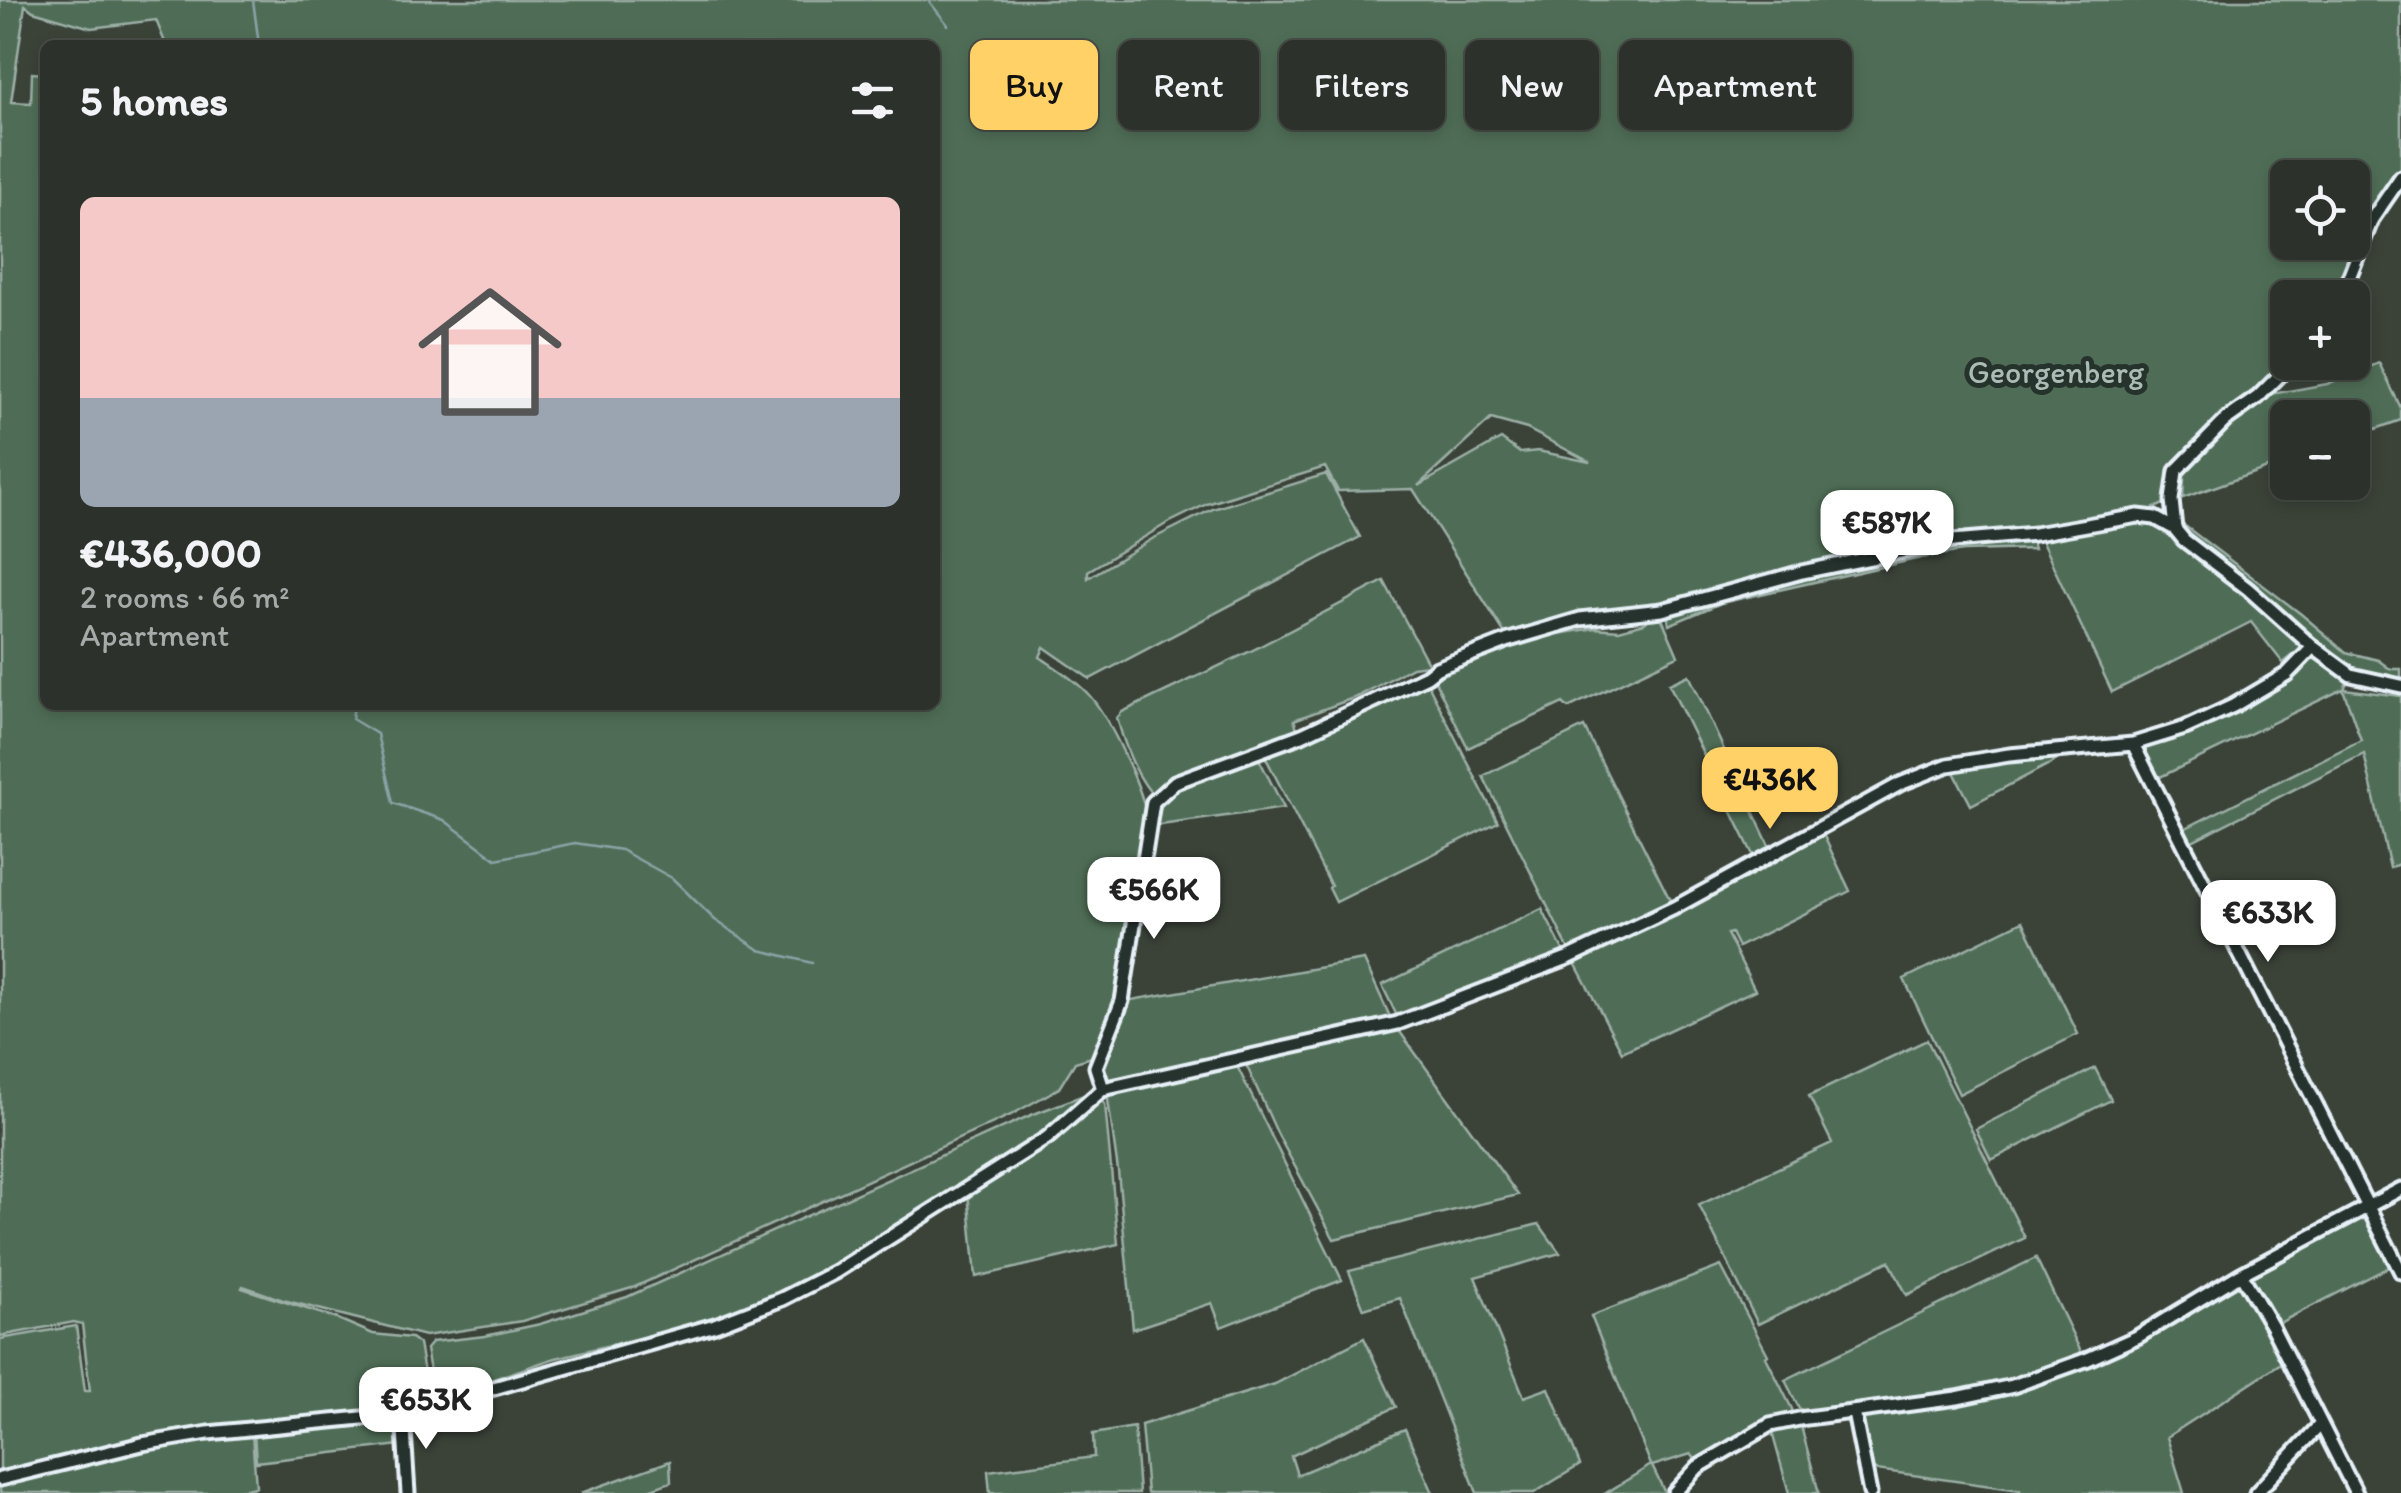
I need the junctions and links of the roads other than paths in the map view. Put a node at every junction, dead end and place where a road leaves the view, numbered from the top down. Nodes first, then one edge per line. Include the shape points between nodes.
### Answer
1 (2401, 177) edge
2 (2347, 280) edge
3 (2274, 380) edge
4 (2176, 528) junction
5 (2313, 648) junction
6 (2401, 686) edge
7 (2133, 744) junction
8 (1104, 1089) junction
9 (2401, 1189) edge
10 (2366, 1205) junction
11 (2401, 1272) edge
12 (2241, 1274) junction
13 (1854, 1413) junction
14 (403, 1414) junction
15 (2321, 1424) junction
16 (0, 1479) edge
17 (408, 1493) edge
18 (1674, 1493) edge
19 (1870, 1493) edge
20 (2256, 1493) edge
21 (2356, 1493) edge

1 - 2 street via 2372,219
3 - 4 street via 2176,471
4 - 5 street
4 - 8 street via 2138,516 1953,541 1662,610 1580,619 1437,668 1302,735 1175,782 1153,802 1122,1001 1096,1067
5 - 6 street via 2351,674
5 - 7 street via 2234,706
7 - 8 street via 1948,766 1900,784 1570,958 1398,1023
7 - 10 street
8 - 14 street via 1047,1138 782,1299 716,1325
9 - 10 street
10 - 11 street
10 - 12 street
12 - 13 street via 2137,1337 2013,1386
12 - 15 street
13 - 18 street via 1770,1425 1698,1467
13 - 19 street
14 - 16 street via 208,1433
14 - 17 street
15 - 20 street
15 - 21 street

